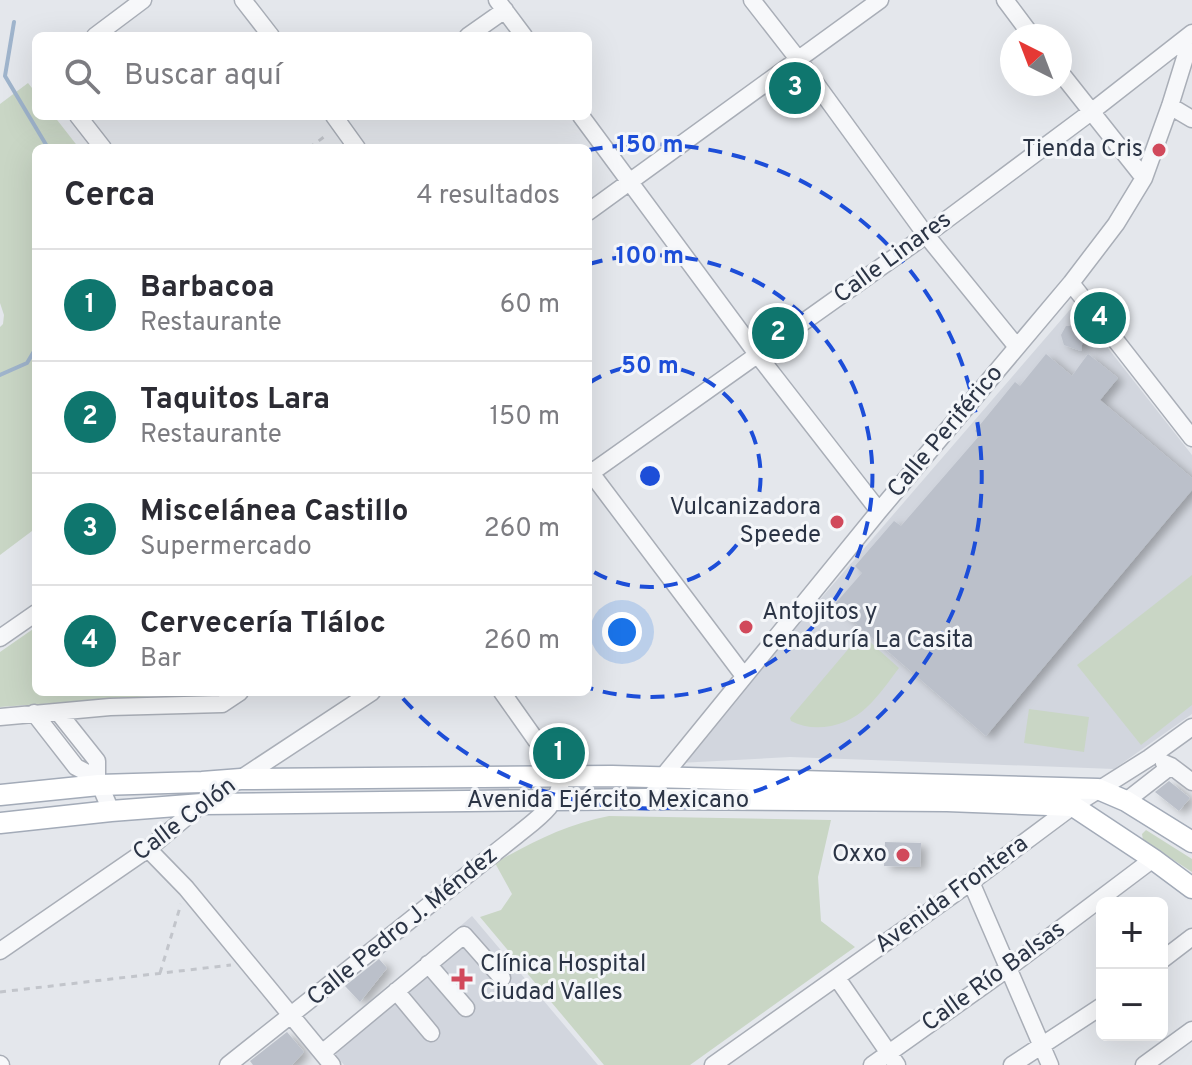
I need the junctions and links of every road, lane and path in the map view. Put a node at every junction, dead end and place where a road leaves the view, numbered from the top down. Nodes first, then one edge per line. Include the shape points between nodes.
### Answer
1 (143, 0) edge
2 (243, 0) edge
3 (752, 0) edge
4 (880, 0) edge
5 (1005, 0) edge
6 (501, 5) edge
7 (1023, 24) edge
8 (100, 32) edge
9 (268, 32) edge
10 (472, 32) edge
11 (521, 32) edge
12 (1192, 34) edge
13 (798, 59) junction
14 (1072, 87) edge
15 (1170, 106) junction
16 (1091, 112) junction
17 (1192, 119) edge
18 (81, 120) edge
19 (342, 120) edge
20 (343, 120) edge
21 (584, 120) edge
22 (100, 144) edge
23 (314, 144) edge
24 (355, 144) edge
25 (1144, 178) junction
26 (628, 181) junction
27 (592, 209) edge
28 (926, 235) junction
29 (1071, 283) junction
30 (1017, 347) junction
31 (757, 354) junction
32 (1191, 435) edge
33 (592, 470) edge
34 (592, 476) edge
35 (879, 511) junction
36 (32, 616) edge
37 (0, 638) edge
38 (744, 676) junction
39 (366, 696) edge
40 (505, 696) edge
41 (218, 698) edge
42 (58, 712) junction
43 (34, 713) junction
44 (0, 717) edge
45 (1192, 727) edge
46 (1149, 758) junction
47 (1171, 766) junction
48 (562, 777) junction
49 (661, 777) junction
50 (241, 779) junction
51 (98, 781) junction
52 (1192, 782) edge
53 (1098, 789) junction
54 (0, 795) edge
55 (648, 799) junction
56 (555, 801) junction
57 (1126, 801) junction
58 (202, 804) junction
59 (1073, 806) junction
60 (111, 811) junction
61 (0, 823) edge
62 (1192, 842) edge
63 (148, 849) junction
64 (1153, 859) junction
65 (971, 882) junction
66 (186, 888) junction
67 (1192, 888) edge
68 (1192, 937) edge
69 (0, 951) edge
70 (1168, 955) edge
71 (248, 963) junction
72 (428, 964) junction
73 (1007, 969) junction
74 (160, 973) junction
75 (502, 978) dead end
76 (837, 978) junction
77 (396, 991) junction
78 (0, 992) edge
79 (466, 1008) dead end
80 (1096, 1010) edge
81 (291, 1016) junction
82 (1192, 1030) edge
83 (431, 1033) dead end
84 (1041, 1045) junction
85 (327, 1059) edge
86 (893, 1059) edge
87 (228, 1065) edge
88 (713, 1065) edge
89 (872, 1065) edge
90 (1012, 1065) edge
91 (1050, 1065) edge
92 (1144, 1065) edge

1 - 8 street
2 - 9 street
3 - 13 street
4 - 13 street
5 - 7 street
6 - 10 street
6 - 11 street
12 - 15 street, Calle Periférico
12 - 16 street, Calle Linares
13 - 26 street
13 - 28 street
14 - 16 street
15 - 17 street
15 - 25 street, Calle Periférico
16 - 25 street
16 - 28 street, Calle Linares
18 - 22 street
19 - 23 path
20 - 24 street
21 - 26 street
25 - 29 street, Calle Periférico
26 - 27 street
26 - 31 street
28 - 30 street
28 - 31 street, Calle Linares
29 - 30 street, Calle Periférico
29 - 32 street
30 - 35 street, Calle Periférico
31 - 33 street, Calle Linares
31 - 35 street
34 - 38 street
35 - 38 street, Calle Periférico
36 - 37 street
38 - 49 street, Calle Periférico
39 - 50 street, Calle Colón
40 - 48 street
41 - 42 street
42 - 43 street
42 - 51 street via 97,761
43 - 44 street
43 - 51 street via 76,767
45 - 46 street, Avenida Frontera
46 - 47 street
46 - 53 street, Avenida Frontera
47 - 52 street
47 - 57 street
48 - 49 main road, Avenida Ejército Mexicano
48 - 50 main road, Avenida Ejército Mexicano
48 - 56 street
49 - 53 main road, Avenida Ejército Mexicano
49 - 55 street, Calle Periférico
50 - 51 main road, Avenida Ejército Mexicano
50 - 58 street, Calle Colón
51 - 54 main road, Avenida Ejército Mexicano
51 - 60 street
53 - 57 main road, Avenida Ejército Mexicano
53 - 59 street, Avenida Frontera
55 - 56 main road, Avenida Ejército Mexicano
55 - 59 main road, Avenida Ejército Mexicano
56 - 58 main road, Avenida Ejército Mexicano
56 - 81 street, Calle Pedro J. Méndez
57 - 62 main road, Avenida Ejército Mexicano
58 - 60 main road, Avenida Ejército Mexicano
58 - 63 street, Calle Colón
59 - 64 main road
59 - 65 street, Avenida Frontera
60 - 61 main road, Avenida Ejército Mexicano
63 - 66 street
63 - 69 street, Calle Colón
64 - 67 main road
64 - 73 street, Calle Río Balsas
65 - 73 street
65 - 76 street, Avenida Frontera
66 - 71 street
66 - 74 path
68 - 70 street
71 - 74 path
71 - 81 street
72 - 75 street via 464,935
72 - 77 street
72 - 79 street
73 - 84 street
73 - 86 street, Calle Río Balsas
74 - 78 path
76 - 86 street
76 - 88 street, Avenida Frontera
77 - 83 street
77 - 85 street
80 - 84 street
81 - 85 street
81 - 87 street, Calle Pedro J. Méndez
82 - 92 street
84 - 90 street
84 - 91 street
86 - 89 street, Calle Río Balsas

